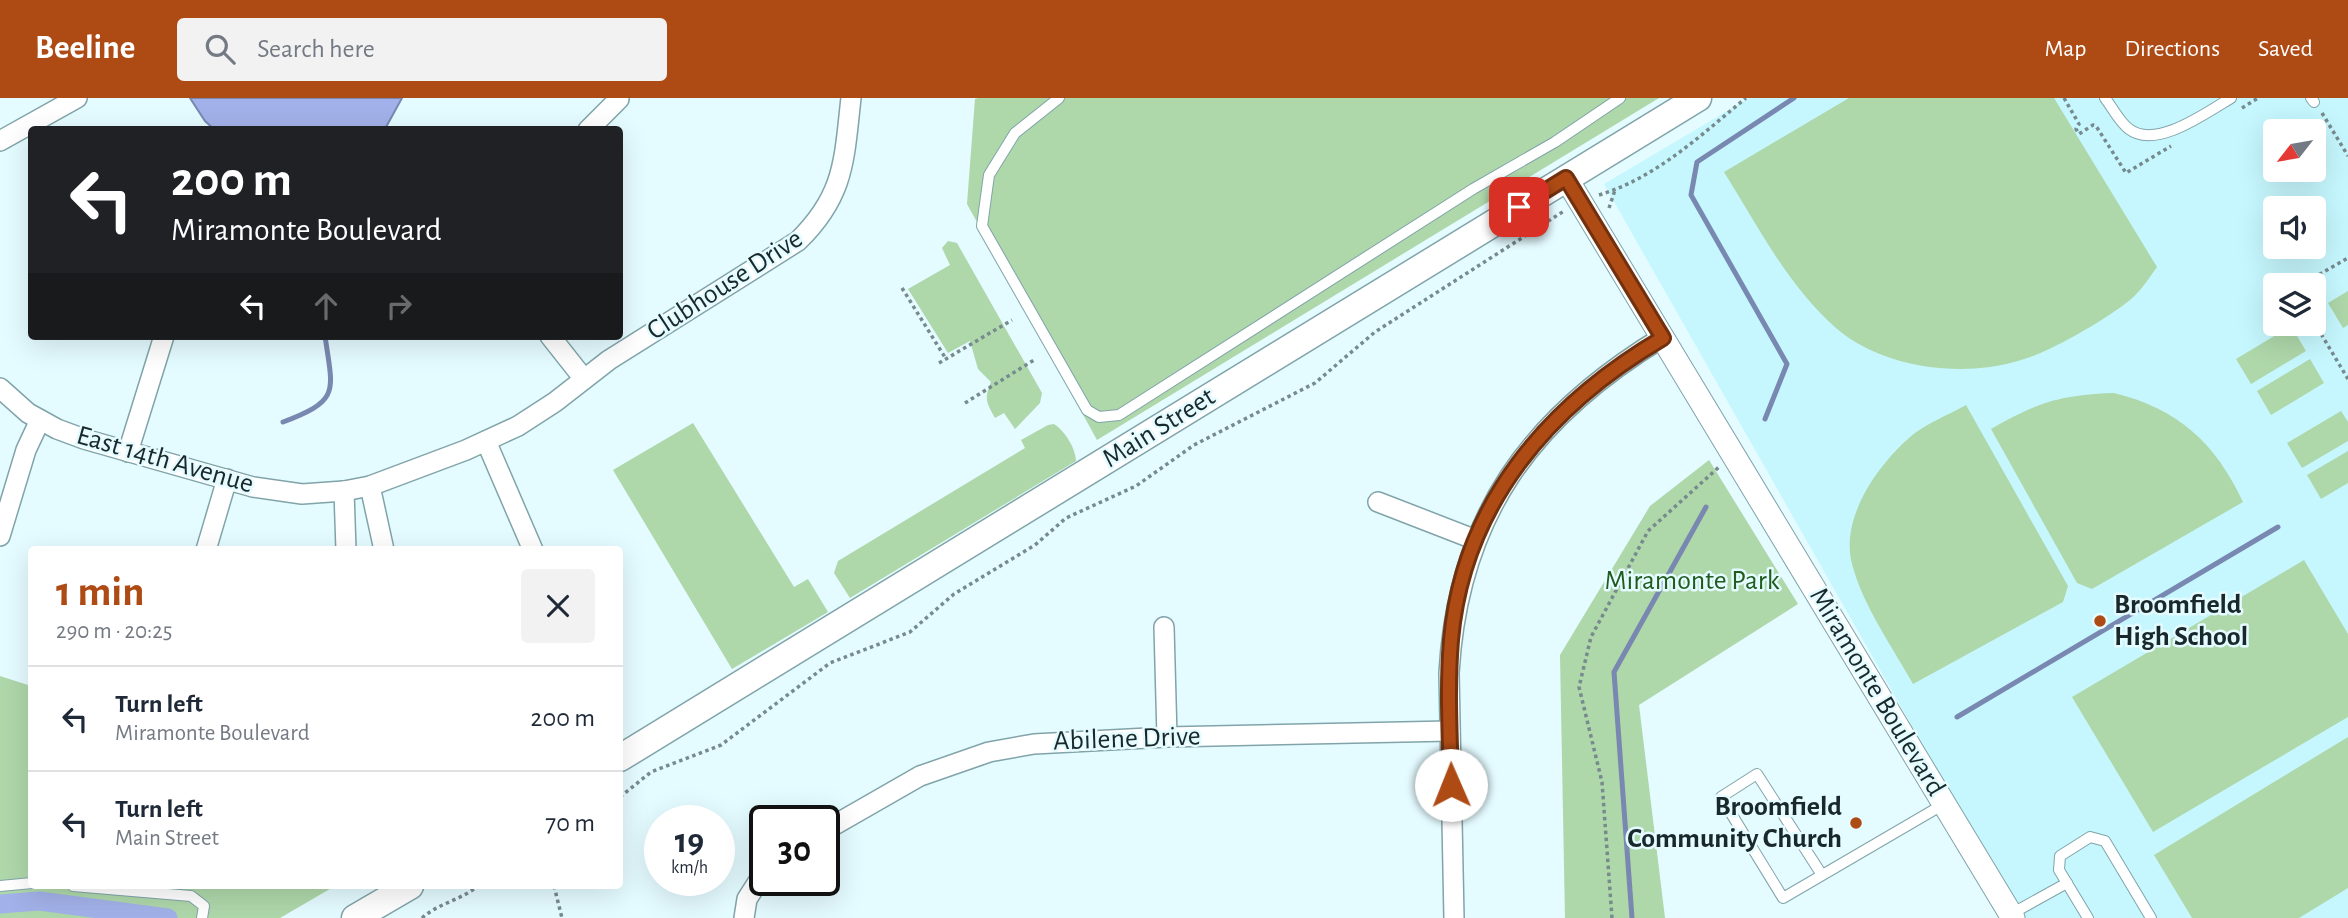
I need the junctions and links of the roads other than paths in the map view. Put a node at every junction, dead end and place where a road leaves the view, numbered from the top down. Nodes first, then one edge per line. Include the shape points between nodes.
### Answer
1 (77, 98) edge
2 (850, 98) edge
3 (1059, 98) edge
4 (1620, 98) edge
5 (1698, 98) edge
6 (2105, 98) edge
7 (2231, 98) edge
8 (619, 99) edge
9 (591, 126) edge
10 (0, 141) edge
11 (1566, 178) junction
12 (1663, 338) junction
13 (163, 340) edge
14 (553, 340) edge
15 (584, 379) junction
16 (0, 388) edge
17 (40, 419) junction
18 (486, 441) junction
19 (128, 452) junction
20 (227, 479) junction
21 (370, 486) junction
22 (344, 491) junction
23 (1378, 502) dead end
24 (0, 536) edge
25 (1476, 540) junction
26 (207, 546) edge
27 (346, 546) edge
28 (383, 546) edge
29 (531, 546) edge
30 (1164, 627) dead end
31 (1450, 732) junction
32 (1167, 737) junction
33 (623, 756) edge
34 (1945, 804) junction
35 (840, 822) edge
36 (1822, 875) junction
37 (28, 883) edge
38 (2067, 883) junction
39 (0, 886) edge
40 (112, 889) edge
41 (396, 889) edge
42 (749, 896) edge
43 (2010, 917) edge
44 (202, 918) edge
45 (355, 918) edge
46 (744, 918) edge
47 (1454, 918) edge
48 (2088, 918) edge
49 (2151, 918) edge

1 - 10 street
2 - 15 street, Clubhouse Drive via 839,182 814,225 789,248
3 - 4 lane via 1015,133 989,175 982,226 1087,410 1099,418 1119,415
5 - 11 main road, Main Street
6 - 7 lane via 2129,130 2151,137
8 - 9 street
11 - 12 street, Miramonte Boulevard
11 - 33 main road, Main Street
12 - 25 street via 1604,377 1545,430 1507,479
12 - 34 street, Miramonte Boulevard
13 - 19 street
14 - 15 street
15 - 18 street, Clubhouse Drive via 518,426
16 - 17 street, East 14th Avenue
17 - 19 street, East 14th Avenue
17 - 24 street
18 - 21 street, Clubhouse Drive
18 - 29 street
19 - 20 street, East 14th Avenue
20 - 22 street, East 14th Avenue via 277,492
20 - 26 street
21 - 22 street, East 14th Avenue
21 - 28 street
22 - 27 street
23 - 25 street
25 - 31 street via 1451,639
30 - 32 street
31 - 32 street, Abilene Drive
31 - 47 street
32 - 35 street, Abilene Drive via 1061,741 989,752 920,775
34 - 36 lane
34 - 43 street, Miramonte Boulevard
36 - 36 lane via 1783,898 1721,797 1757,774
37 - 39 lane
38 - 43 lane
38 - 48 lane
38 - 49 lane via 2059,870 2060,856 2090,837 2105,841
40 - 44 lane via 191,895 204,906
41 - 45 main road
42 - 46 street

